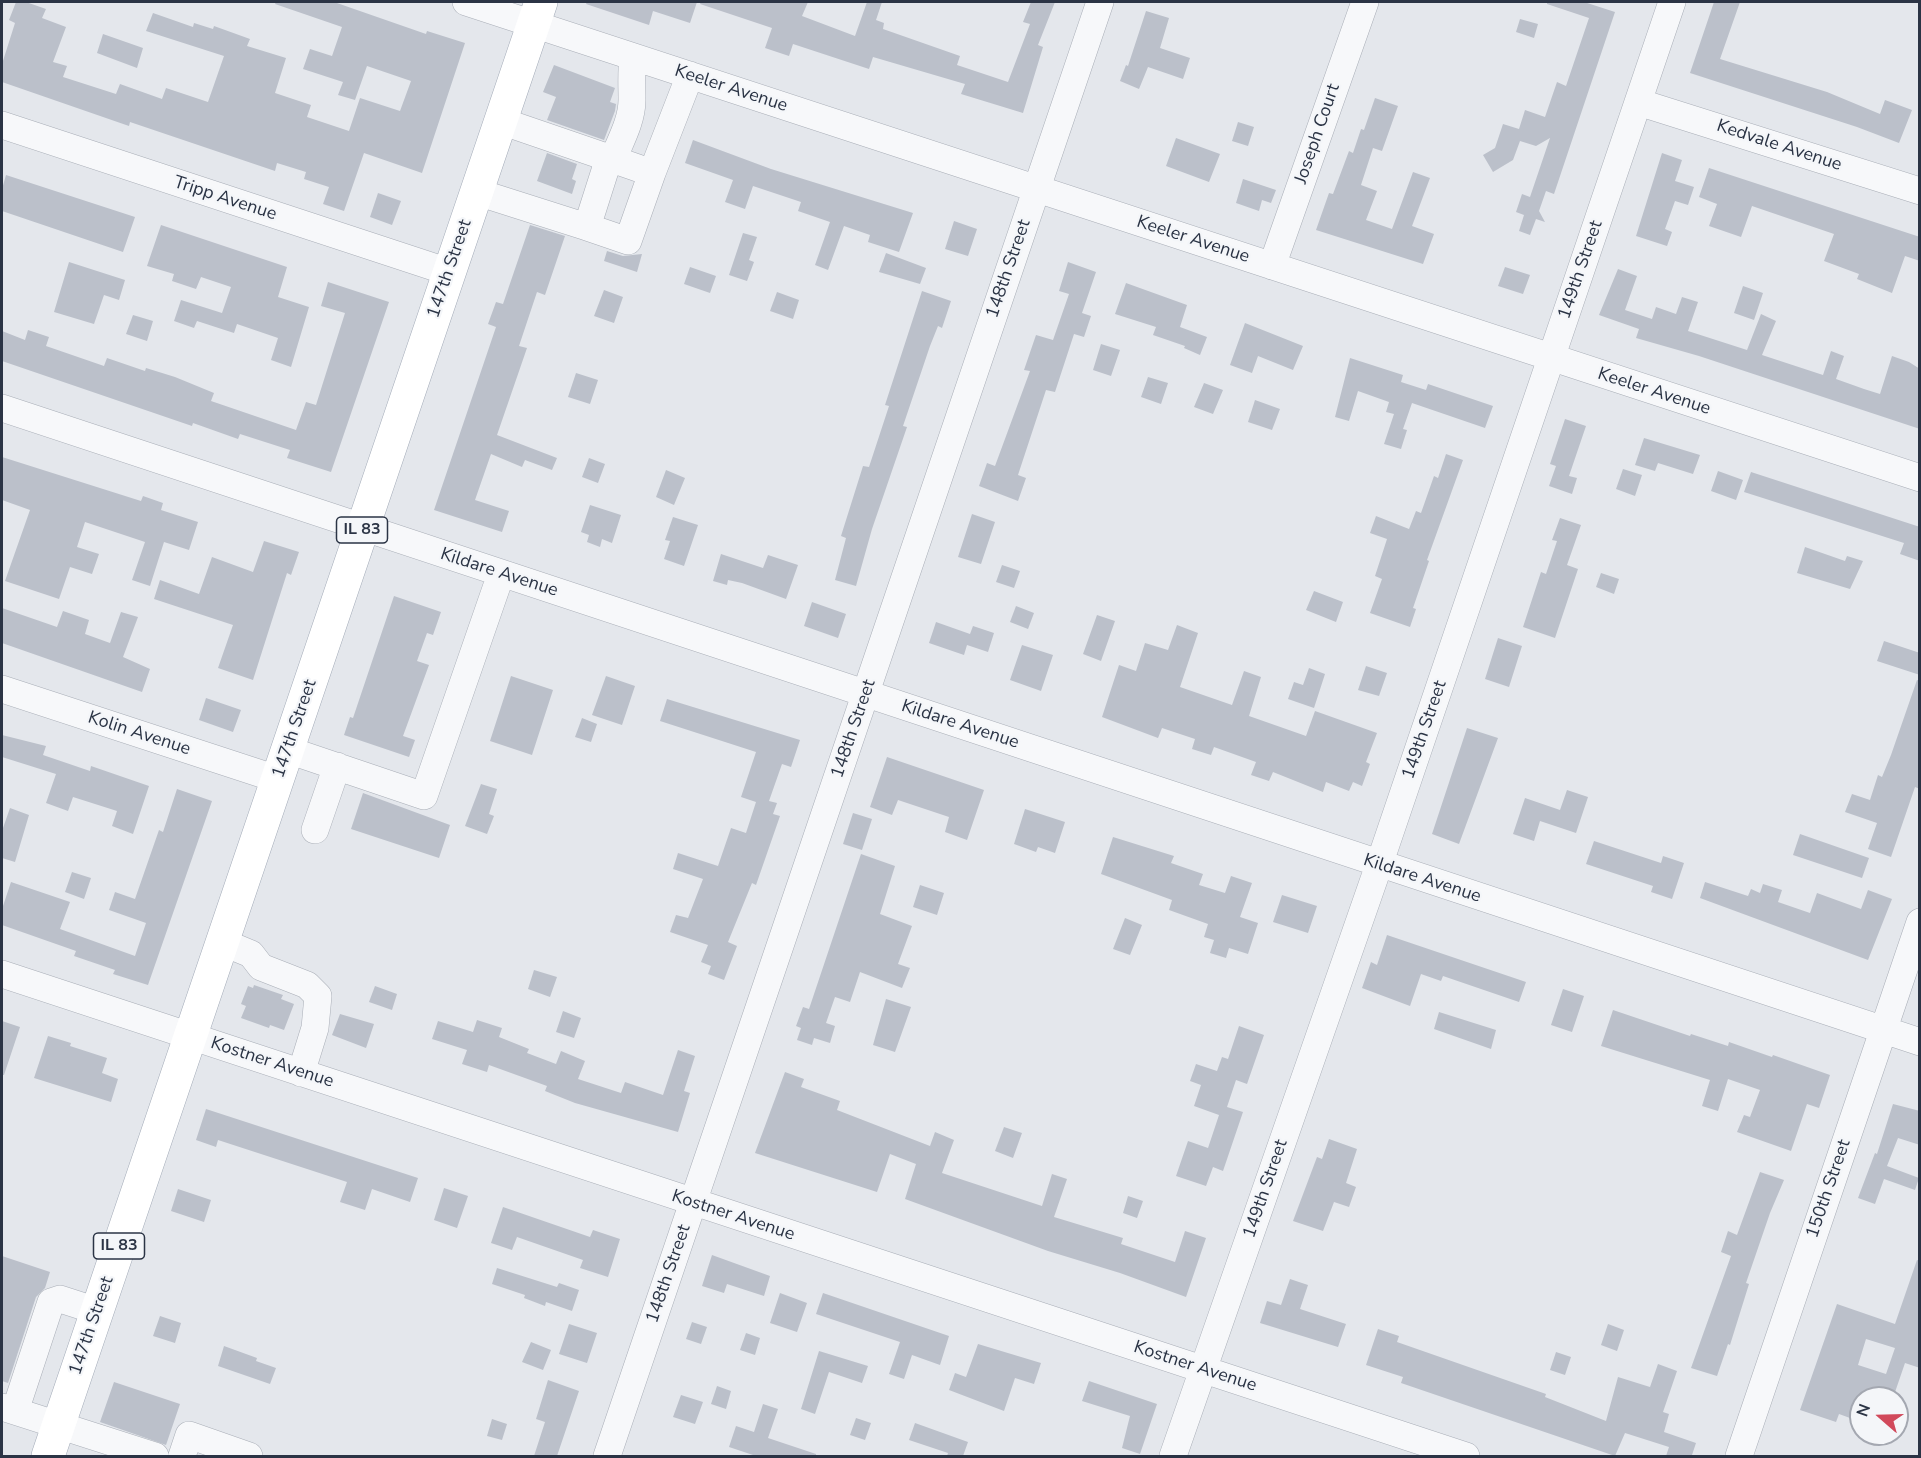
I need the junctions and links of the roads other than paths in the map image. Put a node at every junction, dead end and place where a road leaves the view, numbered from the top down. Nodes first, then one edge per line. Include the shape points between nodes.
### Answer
1 (466, 2) edge
2 (1100, 2) edge
3 (1365, 2) edge
4 (1672, 2) edge
5 (537, 13) edge
6 (633, 57) junction
7 (690, 75) junction
8 (1638, 102) junction
9 (501, 121) junction
10 (2, 125) edge
11 (611, 158) junction
12 (652, 173) junction
13 (1036, 188) junction
14 (1920, 191) edge
15 (477, 192) junction
16 (587, 227) junction
17 (1272, 266) junction
18 (449, 272) junction
19 (1551, 359) junction
20 (2, 408) edge
21 (1920, 478) edge
22 (363, 528) junction
23 (501, 574) junction
24 (2, 688) edge
25 (866, 694) junction
26 (283, 764) junction
27 (337, 766) junction
28 (315, 830) dead end
29 (1379, 865) junction
30 (1920, 922) edge
31 (222, 942) junction
32 (2, 974) edge
33 (1883, 1030) junction
34 (190, 1036) junction
35 (1920, 1042) edge
36 (301, 1073) junction
37 (693, 1203) junction
38 (97, 1311) junction
39 (1203, 1369) junction
40 (8, 1409) edge
41 (58, 1426) junction
42 (612, 1455) edge
43 (48, 1456) edge
44 (155, 1456) edge
45 (182, 1456) edge
46 (249, 1456) edge
47 (1173, 1456) edge
48 (1466, 1456) edge
49 (1740, 1456) edge

1 - 5 street, Keeler Avenue
2 - 13 street, 148th Street
3 - 17 street, Joseph Court
4 - 8 street, 149th Street
5 - 6 street, Keeler Avenue
5 - 9 main road, 147th Street / IL 83
6 - 7 street, Keeler Avenue
6 - 11 street via 629,119
7 - 12 street
7 - 13 street, Keeler Avenue
8 - 14 street, Kedvale Avenue
8 - 19 street, 149th Street
9 - 11 street
9 - 15 main road, 147th Street / IL 83
10 - 18 street, Tripp Avenue
11 - 12 street
11 - 16 street
12 - 16 street via 628,241
13 - 17 street, Keeler Avenue
13 - 25 street, 148th Street
15 - 16 street
15 - 18 main road, 147th Street / IL 83
17 - 19 street, Keeler Avenue
18 - 22 main road, 147th Street / IL 83
19 - 21 street, Keeler Avenue
19 - 29 street, 149th Street
20 - 22 street, Kildare Avenue
22 - 23 street, Kildare Avenue
22 - 26 main road, 147th Street / IL 83
23 - 25 street, Kildare Avenue
23 - 27 street, Kolin Avenue via 424,796
24 - 26 street, Kolin Avenue
25 - 29 street, Kildare Avenue
25 - 37 street, 148th Street
26 - 27 street, Kolin Avenue
26 - 31 main road, 147th Street / IL 83
27 - 28 street
29 - 33 street, Kildare Avenue
29 - 39 street, 149th Street
30 - 33 street, 150th Street
31 - 34 main road, 147th Street / IL 83
31 - 36 street via 248,952 261,967 307,985 318,996 315,1028
32 - 34 street, Kostner Avenue
33 - 35 street, Kildare Avenue
33 - 49 street, 150th Street
34 - 36 street, Kostner Avenue
34 - 38 main road, 147th Street / IL 83
36 - 37 street, Kostner Avenue
37 - 39 street, Kostner Avenue
37 - 42 street, 148th Street
38 - 40 street via 60,1299 51,1302
38 - 41 main road, 147th Street / IL 83
39 - 47 street, 149th Street
39 - 48 street, Kostner Avenue
40 - 41 street
41 - 43 main road, 147th Street / IL 83
41 - 44 street
45 - 46 street via 189,1435

